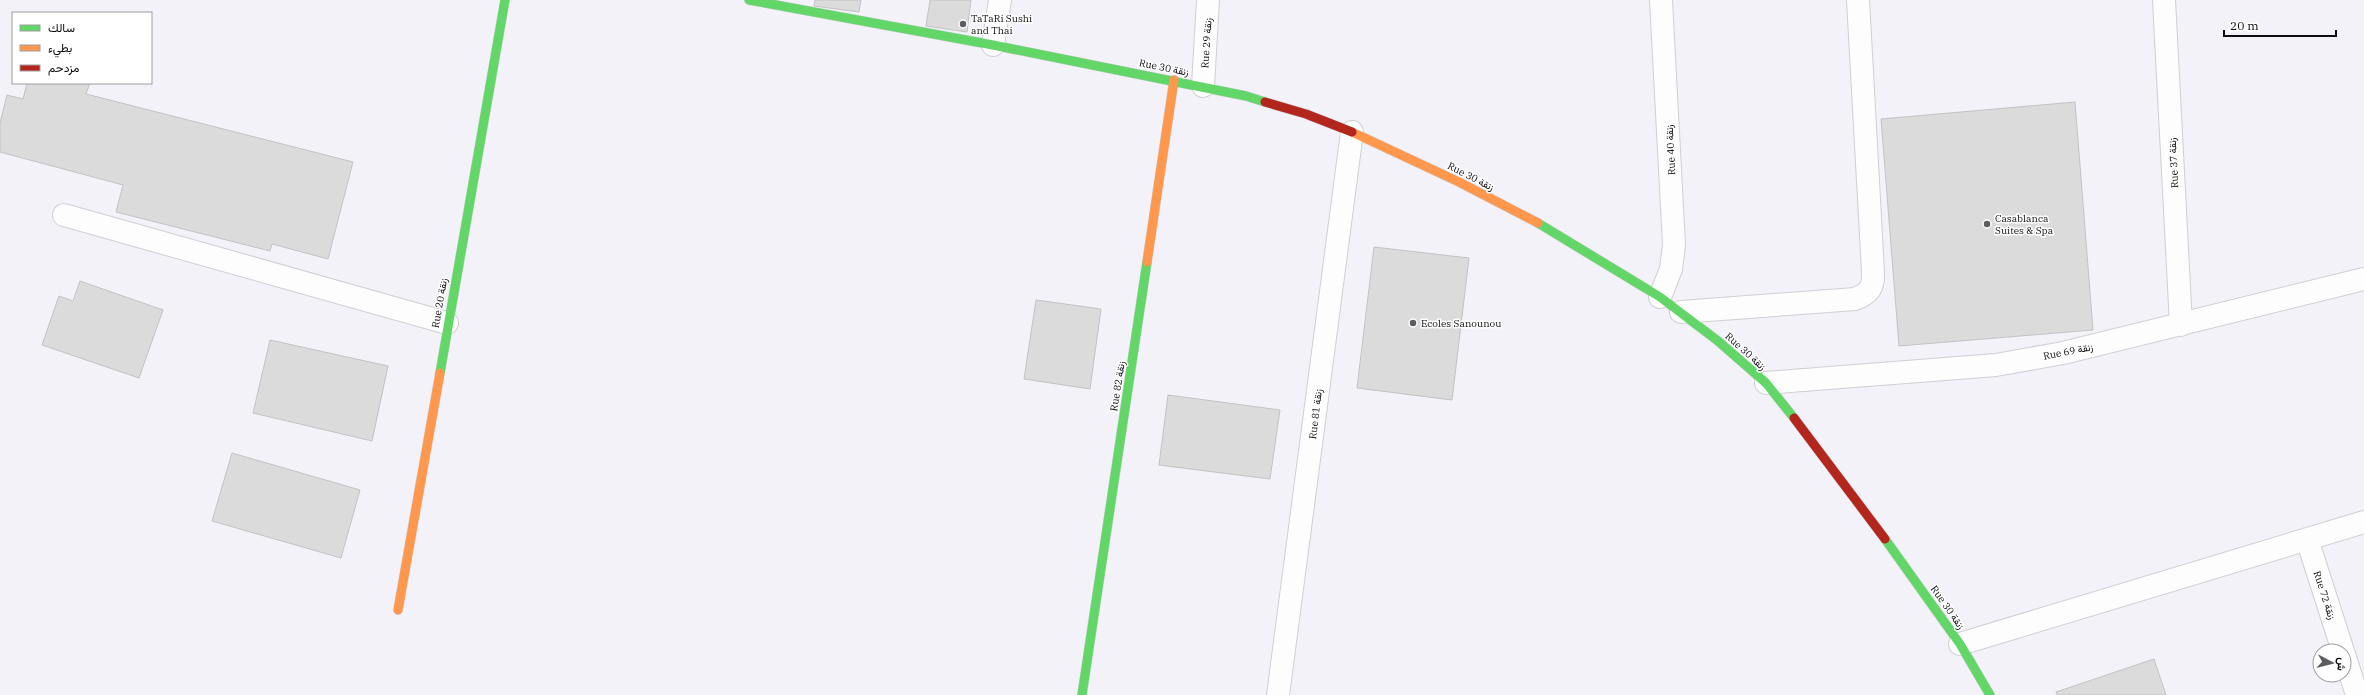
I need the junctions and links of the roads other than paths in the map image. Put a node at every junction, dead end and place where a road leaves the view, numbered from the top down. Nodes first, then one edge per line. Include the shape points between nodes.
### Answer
1 (505, 0) edge
2 (754, 0) edge
3 (1000, 0) edge
4 (1208, 0) edge
5 (1661, 0) edge
6 (1858, 0) edge
7 (2164, 0) edge
8 (993, 45) junction
9 (1174, 80) junction
10 (1203, 86) junction
11 (1352, 132) junction
12 (64, 215) dead end
13 (2364, 279) edge
14 (1660, 297) junction
15 (1681, 312) junction
16 (447, 323) junction
17 (2181, 325) junction
18 (1766, 383) junction
19 (2364, 522) edge
20 (2307, 539) junction
21 (398, 610) dead end
22 (2341, 643) edge
23 (1960, 644) junction
24 (2352, 677) edge
25 (1082, 695) edge
26 (1278, 695) edge
27 (1990, 695) edge
28 (2358, 695) edge

1 - 16 street, Rue 20 زنقة
2 - 8 street, Rue 30 زنقة
3 - 8 street
4 - 10 street, Rue 29 زنقة
5 - 14 street, Rue 40 زنقة via 1674,245 1671,269
6 - 15 street via 1874,272 1871,289 1866,295 1855,299
7 - 17 street, Rue 37 زنقة
8 - 9 street, Rue 30 زنقة
9 - 10 street, Rue 30 زنقة
9 - 25 street, Rue 82 زنقة
10 - 11 street, Rue 30 زنقة via 1306,114
11 - 14 street, Rue 30 زنقة via 1459,182 1544,226
11 - 26 street, Rue 81 زنقة
12 - 16 street
13 - 17 street, Rue 69 زنقة
14 - 15 street, Rue 30 زنقة
15 - 18 street, Rue 30 زنقة
16 - 21 street, Rue 20 زنقة
17 - 18 street, Rue 69 زنقة via 2071,351 1996,365
18 - 23 street, Rue 30 زنقة via 1829,462
19 - 20 street
20 - 22 street, Rue 72 زنقة
20 - 23 street
23 - 27 street, Rue 30 زنقة
24 - 28 street, Rue 72 زنقة

